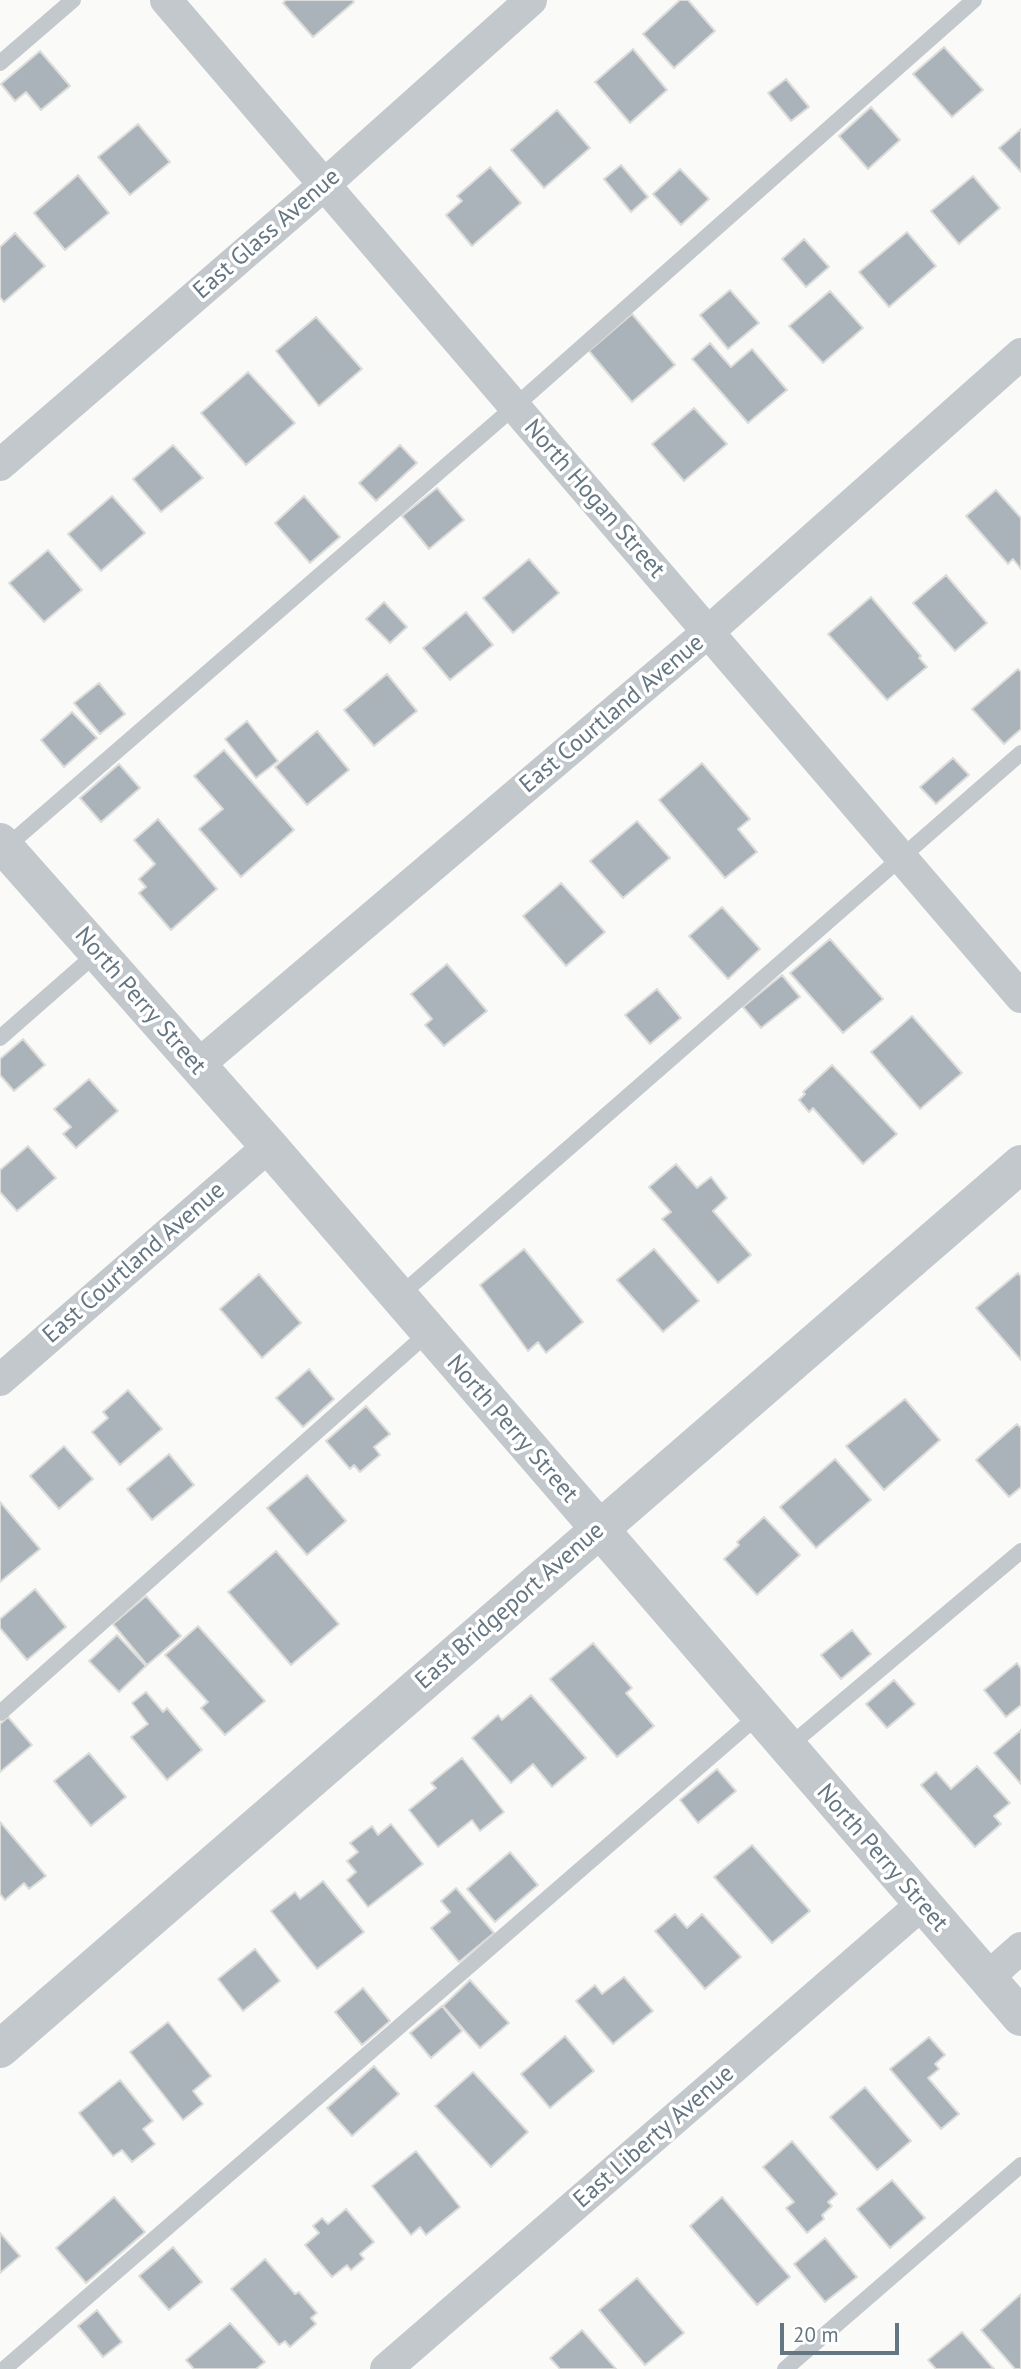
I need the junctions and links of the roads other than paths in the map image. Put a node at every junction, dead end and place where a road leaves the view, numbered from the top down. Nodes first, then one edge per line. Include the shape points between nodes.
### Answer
1 (73, 0) edge
2 (166, 0) edge
3 (531, 0) edge
4 (974, 0) edge
5 (0, 63) edge
6 (324, 185) junction
7 (1021, 354) edge
8 (514, 407) junction
9 (0, 465) edge
10 (708, 632) junction
11 (1021, 753) edge
12 (3, 845) edge
13 (901, 858) junction
14 (97, 953) junction
15 (1021, 997) edge
16 (0, 1038) edge
17 (197, 1066) junction
18 (269, 1146) junction
19 (1021, 1164) edge
20 (398, 1297) junction
21 (429, 1332) junction
22 (0, 1380) edge
23 (598, 1530) junction
24 (1021, 1551) edge
25 (0, 1713) edge
26 (760, 1714) junction
27 (788, 1747) junction
28 (921, 1905) junction
29 (1021, 1948) edge
30 (987, 1978) junction
31 (1021, 2017) edge
32 (0, 2049) edge
33 (1021, 2165) edge
34 (4, 2369) edge
35 (386, 2369) edge
36 (785, 2369) edge

1 - 5 lane
2 - 6 street, North Hogan Street
3 - 6 street, East Glass Avenue
4 - 8 lane
6 - 8 street, North Hogan Street
6 - 9 street, East Glass Avenue
7 - 10 street, East Courtland Avenue
8 - 10 street, North Hogan Street
8 - 12 lane
10 - 13 street, North Hogan Street
10 - 17 street, East Courtland Avenue
11 - 13 lane
12 - 14 street, North Perry Street
13 - 15 street, North Hogan Street
13 - 20 lane
14 - 16 lane
14 - 17 street, North Perry Street
17 - 18 street, North Perry Street
18 - 20 street, North Perry Street
18 - 22 street, East Courtland Avenue
19 - 23 street, East Bridgeport Avenue
20 - 21 street, North Perry Street
21 - 23 street, North Perry Street
21 - 25 lane
23 - 26 street, North Perry Street
23 - 32 street, East Bridgeport Avenue
24 - 27 lane
26 - 27 street, North Perry Street
26 - 34 lane
27 - 28 street, North Perry Street
28 - 30 street, North Perry Street
28 - 35 street, East Liberty Avenue
29 - 30 street
30 - 31 street, North Perry Street
33 - 36 lane

